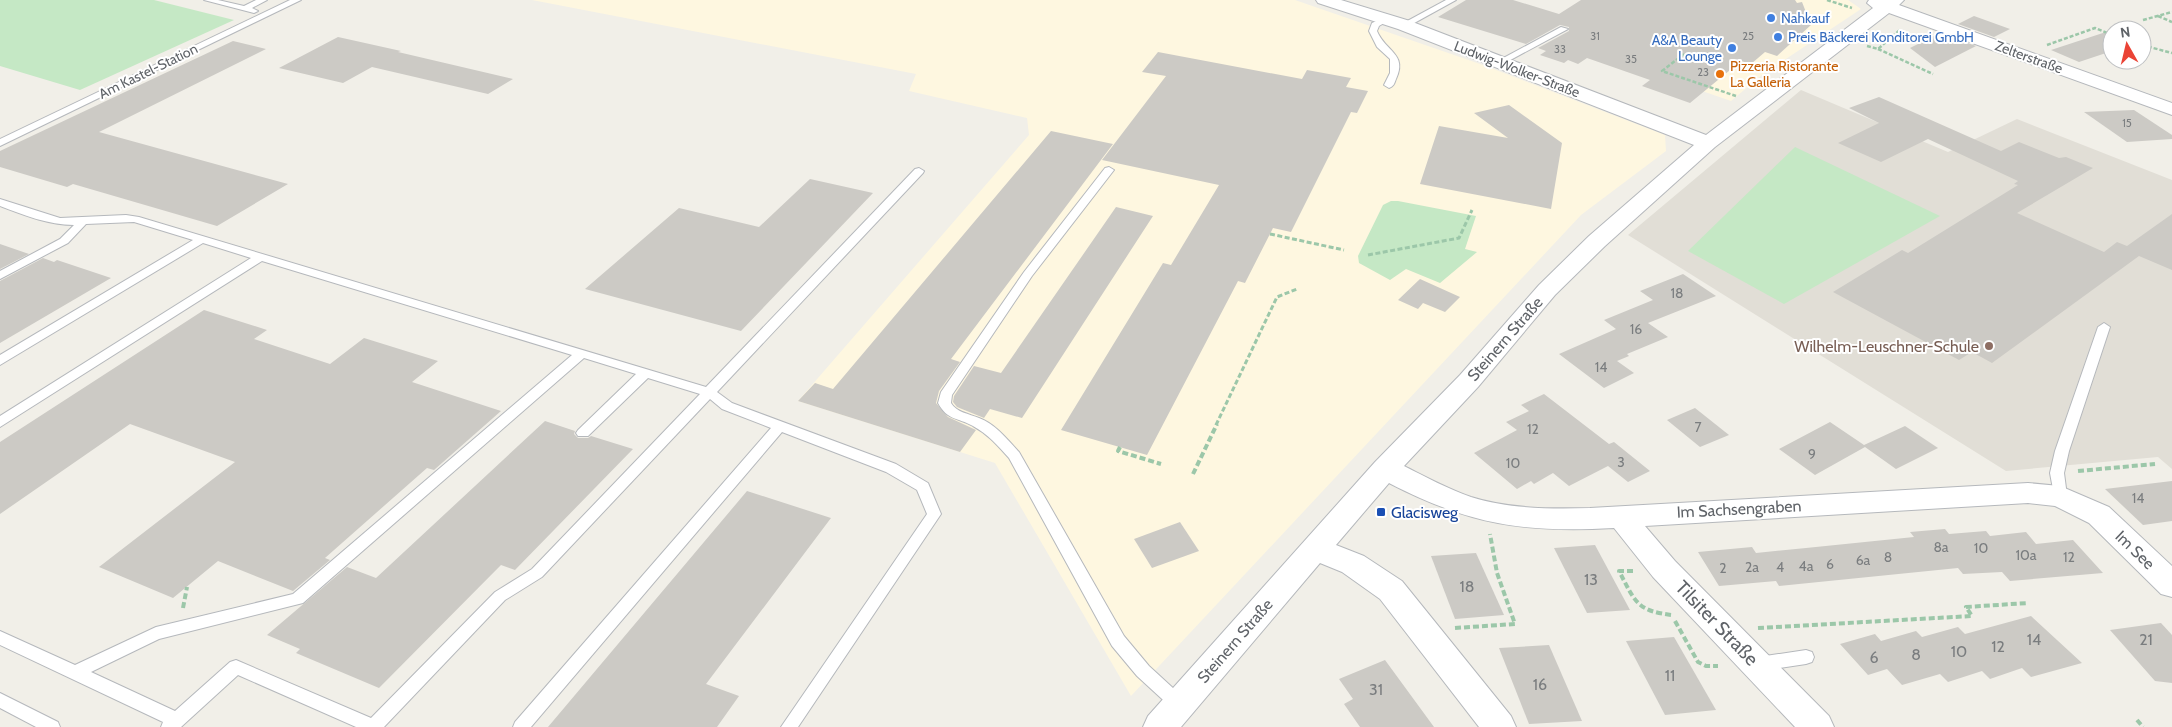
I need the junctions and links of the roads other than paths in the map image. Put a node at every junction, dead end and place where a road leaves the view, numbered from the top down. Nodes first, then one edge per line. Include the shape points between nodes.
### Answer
1 (208, 0) edge
2 (263, 0) edge
3 (297, 0) edge
4 (1324, 0) edge
5 (1452, 0) edge
6 (1864, 0) edge
7 (1891, 3) edge
8 (244, 8) junction
9 (254, 11) dead end
10 (1385, 20) junction
11 (1404, 26) junction
12 (1564, 29) dead end
13 (1500, 62) junction
14 (1389, 85) dead end
15 (2172, 109) edge
16 (0, 132) edge
17 (16, 136) junction
18 (0, 143) edge
19 (1708, 143) junction
20 (1108, 170) dead end
21 (920, 172) dead end
22 (0, 202) edge
23 (84, 221) junction
24 (202, 239) junction
25 (260, 256) junction
26 (0, 276) edge
27 (2104, 328) dead end
28 (581, 354) junction
29 (0, 361) edge
30 (645, 373) junction
31 (709, 392) junction
32 (0, 422) edge
33 (780, 427) junction
34 (583, 433) dead end
35 (1385, 469) junction
36 (2058, 484) junction
37 (2099, 515) joint
38 (1621, 516) junction
39 (1316, 549) junction
40 (2172, 585) edge
41 (0, 638) edge
42 (1806, 657) dead end
43 (1756, 664) junction
44 (74, 673) junction
45 (0, 700) edge
46 (1170, 716) edge
47 (173, 724) edge
48 (52, 727) edge
49 (374, 727) edge
50 (521, 727) edge
51 (789, 727) edge
52 (1499, 727) edge
53 (1817, 727) edge

1 - 8 lane
2 - 8 lane
3 - 17 lane, Am Kastel-Station
4 - 10 street, Ludwig-Wolker-Straße
5 - 11 lane
6 - 7 street, Zelterstraße
7 - 15 street, Zelterstraße via 1917,16
7 - 19 street, Steinern Straße
8 - 9 lane
10 - 11 street, Ludwig-Wolker-Straße
10 - 14 lane via 1375,25 1373,31 1397,64 1396,74
11 - 13 street, Ludwig-Wolker-Straße
12 - 13 lane
13 - 19 street, Ludwig-Wolker-Straße
16 - 17 lane
17 - 18 lane, Am Kastel-Station
19 - 35 street, Steinern Straße via 1547,290 1469,381
20 - 46 lane via 1028,274 946,395 944,403 949,411 992,432 1014,455 1118,641 1143,672
21 - 31 lane
22 - 23 lane via 49,218
23 - 24 lane via 135,219
23 - 26 lane via 64,241
24 - 25 lane
24 - 29 lane
25 - 28 lane
25 - 32 lane
27 - 36 lane via 2062,450
28 - 30 lane
28 - 44 lane via 298,599 156,633
30 - 31 lane
30 - 34 lane
31 - 33 lane via 727,406
31 - 49 lane via 537,573 500,596
33 - 50 lane
33 - 51 lane via 891,468 923,487 934,514
35 - 38 street, Im Sachsengraben via 1436,494 1486,511 1539,518
35 - 39 street, Steinern Straße
36 - 37 street, Im Sachsengraben
36 - 38 street, Im Sachsengraben via 2028,493
37 - 40 street, Im See
38 - 43 street, Tilsiter Straße via 1664,569
39 - 46 street, Steinern Straße
39 - 52 street via 1353,564 1391,590
41 - 44 lane
42 - 43 lane
43 - 53 street, Tilsiter Straße
44 - 47 lane
45 - 48 lane
47 - 49 lane via 236,667

